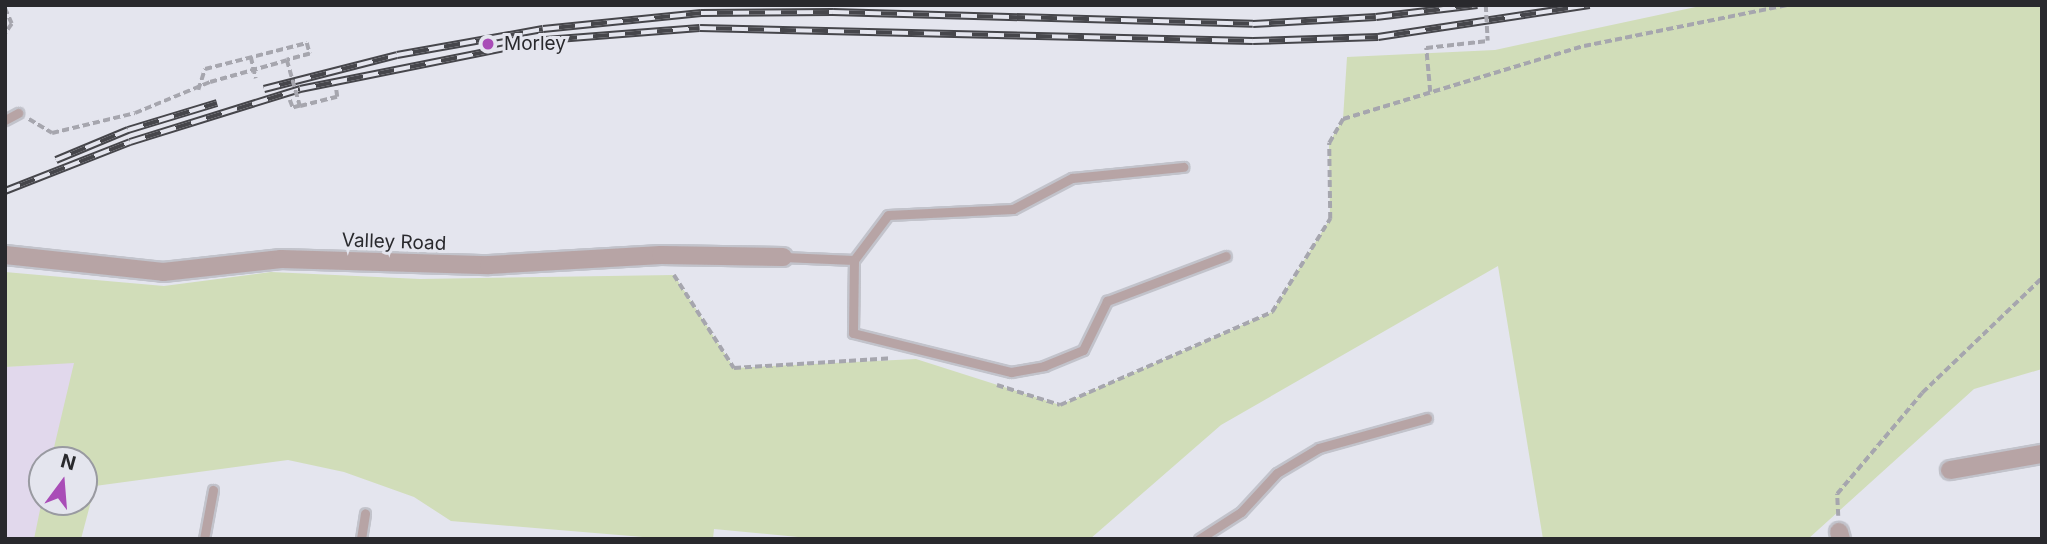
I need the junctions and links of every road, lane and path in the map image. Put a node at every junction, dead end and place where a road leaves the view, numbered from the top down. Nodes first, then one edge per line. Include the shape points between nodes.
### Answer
1 (1486, 5) edge
2 (1787, 5) edge
3 (5, 8) edge
4 (5, 34) edge
5 (251, 57) junction
6 (287, 60) junction
7 (254, 69) junction
8 (256, 78) dead end
9 (198, 90) junction
10 (336, 90) dead end
11 (1430, 92) junction
12 (290, 100) dead end
13 (300, 106) junction
14 (18, 113) joint
15 (5, 120) edge
16 (1183, 167) dead end
17 (5, 255) edge
18 (661, 255) junction
19 (1226, 256) dead end
20 (783, 257) joint
21 (855, 260) junction
22 (2042, 278) edge
23 (904, 359) dead end
24 (994, 384) dead end
25 (1427, 418) dead end
26 (2042, 454) edge
27 (1950, 470) dead end
28 (213, 490) dead end
29 (365, 513) dead end
30 (1840, 536) edge
31 (204, 539) edge
32 (361, 539) edge
33 (1199, 539) edge

1 - 11 path, bridge via 1488,41 1426,48
2 - 11 path via 1584,46
3 - 4 path via 12,24
5 - 6 path via 307,43 310,54
5 - 7 path
5 - 9 path via 205,69
6 - 7 path, bridge
6 - 13 path, bridge
7 - 8 path
7 - 9 path
9 - 14 path via 135,113 52,133
10 - 13 path via 337,97
11 - 24 path via 1343,119 1329,143 1331,219 1272,312 1060,405
12 - 13 path, bridge via 293,108
14 - 15 lane
16 - 21 lane via 1072,178 1013,209 888,215
17 - 18 street, Valley Road via 163,272 250,260 489,265
18 - 20 street, Valley Road
18 - 23 path via 734,368
19 - 21 lane via 1107,301 1083,350 1044,366 1011,372 853,333
20 - 21 lane
22 - 30 path via 1922,393 1837,494
25 - 33 lane via 1319,448 1277,473 1241,512
26 - 27 street
28 - 31 lane
29 - 32 lane

